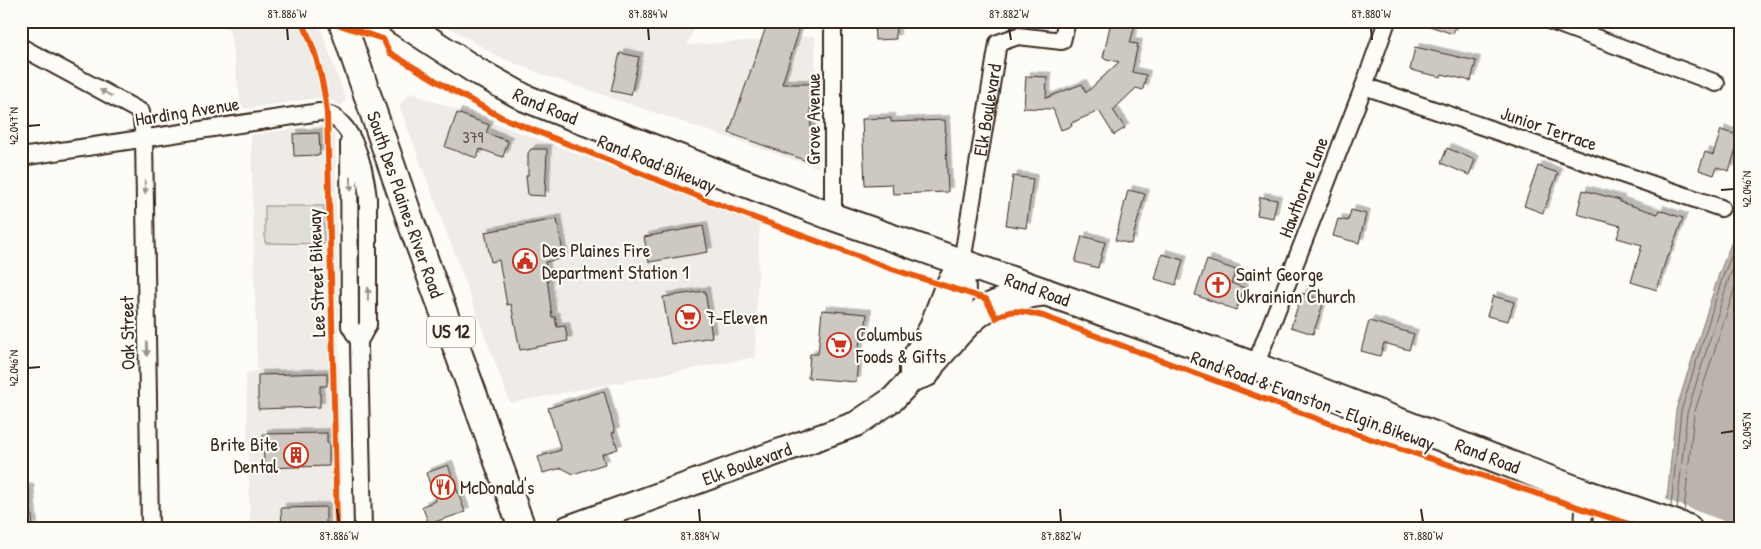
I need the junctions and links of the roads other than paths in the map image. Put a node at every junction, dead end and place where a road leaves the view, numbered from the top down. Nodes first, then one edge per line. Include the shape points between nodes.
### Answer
1 (342, 21) edge
2 (400, 21) edge
3 (833, 21) edge
4 (1067, 21) edge
5 (1387, 21) edge
6 (1551, 21) edge
7 (21, 47) edge
8 (1716, 84) dead end
9 (1364, 86) junction
10 (144, 138) junction
11 (21, 157) edge
12 (1721, 208) dead end
13 (833, 217) junction
14 (962, 262) junction
15 (1046, 292) junction
16 (936, 359) junction
17 (1255, 366) junction
18 (912, 379) junction
19 (1585, 493) junction
20 (615, 511) junction
21 (150, 528) edge
22 (363, 528) edge
23 (522, 528) edge
24 (568, 528) edge
25 (591, 528) edge
26 (1582, 528) edge
27 (1688, 528) edge

1 - 23 main road, South Des Plaines River Road / US 12
2 - 13 main road, Rand Road via 525,98
3 - 13 street, Grove Avenue
4 - 14 street, Elk Boulevard via 1062,41 1018,36 998,43
5 - 9 street, Hawthorne Lane
6 - 8 street
10 -> 7 street, Oak Street via 141,112
9 - 12 street, Junior Terrace
9 - 17 street, Hawthorne Lane
10 - 11 street, Harding Avenue
10 -> 21 street, Oak Street
10 - 22 street, Harding Avenue via 320,112 332,115 349,135 360,156 368,198 368,326 359,341
13 - 14 main road, Rand Road
14 - 15 main road, Rand Road
14 - 16 main road, Elk Boulevard via 963,292
14 - 18 main road, Elk Boulevard via 947,287 931,330 912,362
15 - 16 main road via 990,307 973,319
15 - 17 main road, Rand Road
16 - 18 main road, Elk Boulevard via 928,374
17 - 19 main road, Rand Road
18 - 20 main road, Elk Boulevard via 893,399 856,424
19 - 26 street
19 - 27 main road, Rand Road
20 - 24 main road, Elk Boulevard
20 - 25 main road

